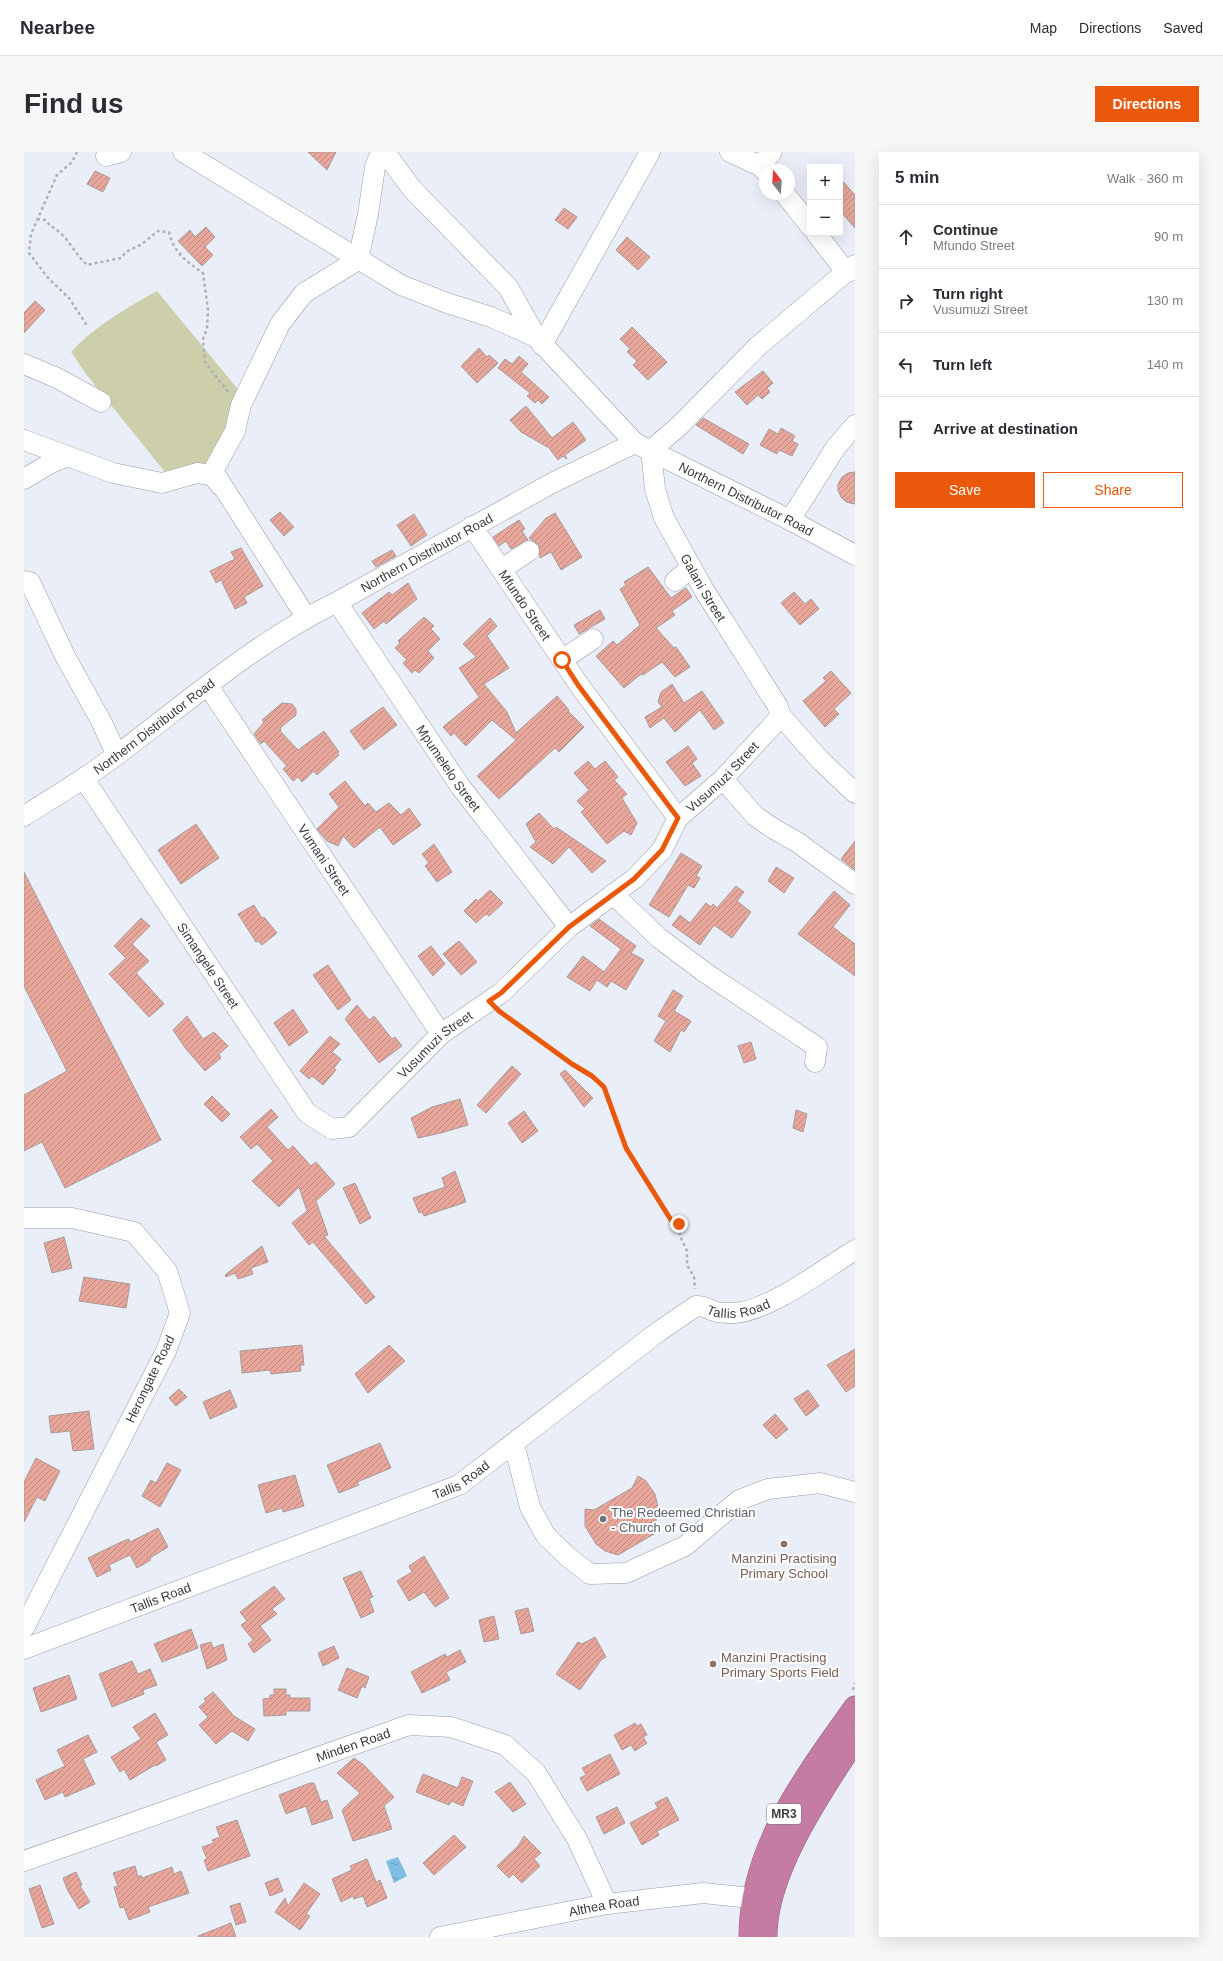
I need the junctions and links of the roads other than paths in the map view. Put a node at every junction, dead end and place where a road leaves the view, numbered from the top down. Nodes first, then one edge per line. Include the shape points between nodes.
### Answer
1 (183, 152) edge
2 (381, 152) edge
3 (385, 152) edge
4 (650, 152) edge
5 (730, 152) edge
6 (766, 163) edge
7 (790, 200) edge
8 (807, 222) edge
9 (819, 236) edge
10 (358, 260) junction
11 (852, 269) edge
12 (539, 341) junction
13 (24, 364) edge
14 (101, 402) dead end
15 (855, 425) edge
16 (24, 440) edge
17 (643, 446) junction
18 (68, 456) junction
19 (24, 479) edge
20 (226, 492) junction
21 (790, 520) junction
22 (472, 526) junction
23 (529, 551) dead end
24 (855, 555) edge
25 (691, 568) junction
26 (502, 569) junction
27 (24, 580) edge
28 (675, 581) dead end
29 (337, 602) junction
30 (306, 617) junction
31 (593, 639) dead end
32 (562, 660) junction
33 (208, 686) junction
34 (781, 716) junction
35 (117, 755) junction
36 (84, 779) junction
37 (723, 779) junction
38 (855, 793) edge
39 (24, 816) edge
40 (678, 818) junction
41 (855, 884) edge
42 (613, 894) junction
43 (569, 927) junction
44 (441, 1034) junction
45 (814, 1062) dead end
46 (349, 1127) joint
47 (24, 1218) edge
48 (855, 1250) edge
49 (514, 1444) junction
50 (855, 1492) edge
51 (24, 1628) edge
52 (24, 1648) edge
53 (854, 1698) edge
54 (855, 1740) edge
55 (24, 1861) edge
56 (762, 1899) junction
57 (607, 1904) junction
58 (440, 1937) edge
59 (750, 1937) edge
60 (766, 1937) edge

1 - 10 street
2 - 10 street via 375,167
3 - 12 street via 412,189 508,287
4 - 12 street
5 - 6 street
7 - 8 street
9 - 11 street
10 - 12 street via 401,285 491,317
10 - 20 street via 304,293 280,324 241,405 235,431 213,471
11 - 17 street via 758,346 678,427
12 - 17 street
13 - 14 street via 57,378
15 - 21 street via 836,447
16 - 18 street
17 - 21 street, Northern Distributor Road
17 - 22 street, Northern Distributor Road via 554,482
17 - 25 street, Galani Street via 664,518
18 - 19 street
18 - 20 street via 113,473 162,484 197,473 212,476
20 - 30 street
21 - 24 street, Northern Distributor Road
22 - 26 street, Mfundo Street
22 - 29 street, Northern Distributor Road
23 - 26 street
25 - 28 street
25 - 34 street, Galani Street via 777,705
26 - 32 street, Mfundo Street
27 - 35 street via 30,582
29 - 30 street, Northern Distributor Road
29 - 43 street, Mpumelelo Street via 460,786
30 - 33 street, Northern Distributor Road via 258,648
31 - 32 street
32 - 40 street, Mfundo Street
33 - 35 street, Northern Distributor Road
33 - 44 street, Vumani Street
34 - 37 street, Vusumuzi Street
34 - 38 street, Galani Street via 820,760
35 - 36 street, Northern Distributor Road
36 - 39 street, Northern Distributor Road
36 - 46 street, Simangele Street via 307,1113 332,1129
37 - 40 street, Vusumuzi Street
37 - 41 street via 755,816 797,842
40 - 42 street, Vusumuzi Street via 662,850 634,879
42 - 43 street, Vusumuzi Street
42 - 45 street via 659,938 707,974 817,1047
43 - 44 street, Vusumuzi Street via 501,993
44 - 46 street, Vusumuzi Street
47 - 51 street, Herongate Road via 72,1218 134,1232 167,1271 180,1313 166,1351
48 - 49 street, Tallis Road via 754,1310 717,1312 696,1306 658,1332
49 - 50 street via 530,1508 546,1536 568,1558 590,1574 626,1573 685,1546 739,1500 768,1489 820,1483
49 - 52 street, Tallis Road via 459,1486
53 - 56 highway, MR3 via 787,1806 768,1849
54 - 56 highway, MR3 via 804,1823
55 - 57 street, Minden Road via 409,1725 450,1726 505,1744 536,1773 577,1839
56 - 57 street, Althea Road via 703,1893
56 - 59 highway, MR3
56 - 60 highway, MR3
57 - 58 street, Althea Road

